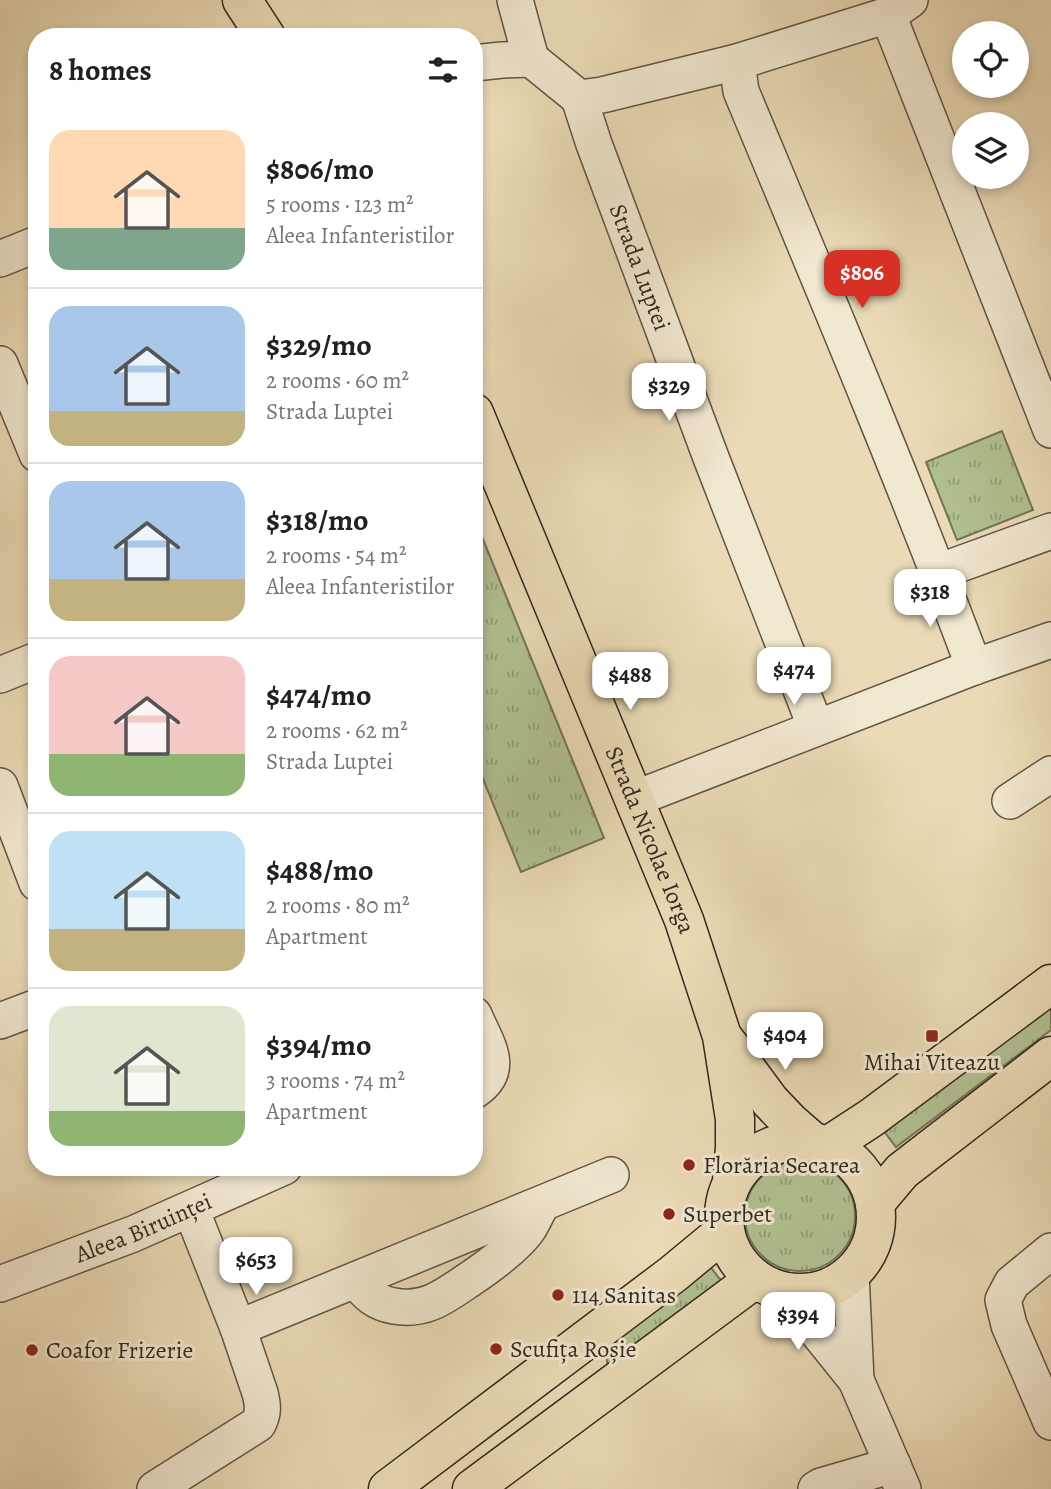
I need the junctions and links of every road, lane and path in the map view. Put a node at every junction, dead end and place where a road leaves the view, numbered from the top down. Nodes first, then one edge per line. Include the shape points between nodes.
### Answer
1 (242, 0) edge
2 (515, 0) edge
3 (899, 8) edge
4 (260, 28) edge
5 (531, 58) junction
6 (483, 62) edge
7 (737, 62) junction
8 (579, 98) junction
9 (28, 248) edge
10 (0, 259) edge
11 (12, 384) edge
12 (28, 429) edge
13 (1051, 430) edge
14 (483, 457) edge
15 (487, 477) edge
16 (1051, 531) edge
17 (938, 572) junction
18 (1051, 640) edge
19 (28, 664) edge
20 (974, 667) junction
21 (0, 675) edge
22 (816, 728) junction
23 (1051, 774) edge
24 (0, 786) edge
25 (634, 799) junction
26 (1010, 801) dead end
27 (28, 859) edge
28 (1051, 984) edge
29 (28, 1010) edge
30 (0, 1021) edge
31 (722, 1035) junction
32 (483, 1039) edge
33 (1051, 1056) edge
34 (483, 1083) edge
35 (821, 1144) junction
36 (611, 1175) dead end
37 (257, 1176) edge
38 (732, 1181) junction
39 (875, 1203) junction
40 (541, 1204) junction
41 (191, 1209) junction
42 (725, 1231) junction
43 (1051, 1251) edge
44 (852, 1274) junction
45 (356, 1280) junction
46 (0, 1284) edge
47 (766, 1285) junction
48 (238, 1328) junction
49 (856, 1380) junction
50 (1051, 1422) edge
51 (898, 1477) edge
52 (155, 1489) edge
53 (388, 1489) edge
54 (472, 1489) edge
55 (816, 1489) edge

1 - 4 main road
2 - 5 street
3 - 7 street
3 - 13 street
5 - 6 street
5 - 8 street
7 - 8 street
7 - 17 street via 741,91
8 - 22 street, Strada Luptei
9 - 10 street
11 - 12 street
14 - 15 main road, Strada Nicolae Iorga
15 - 25 main road, Strada Nicolae Iorga
16 - 17 street
17 - 20 street
18 - 20 street
19 - 21 street
20 - 22 street
22 - 25 street
23 - 26 street
24 - 27 street
25 - 31 main road, Strada Nicolae Iorga via 684,920
28 - 35 main road via 881,1111
29 - 30 street
31 - 35 main road, Strada Nicolae Iorga via 770,1101
31 - 38 main road, Strada Nicolae Iorga via 735,1119
32 - 34 street via 493,1065
33 - 39 main road via 902,1171
35 - 38 main road via 775,1144 758,1153
35 - 39 main road via 845,1155 859,1169
36 - 40 street
37 - 41 street, Aleea Biruinței
38 - 42 main road via 723,1215
39 - 44 main road via 872,1241
40 - 45 street
40 - 45 street via 528,1230 492,1264 424,1306 385,1304 365,1293
41 - 46 street, Aleea Biruinței
41 - 48 street
42 - 47 main road via 741,1266
42 - 53 main road
43 - 50 street via 1012,1283 1003,1300 1009,1325
44 - 47 main road via 817,1292 792,1293
44 - 49 street
45 - 48 street
47 - 49 street via 819,1334
47 - 54 main road
48 - 52 street via 263,1416 258,1424
49 - 51 street
51 - 55 street

